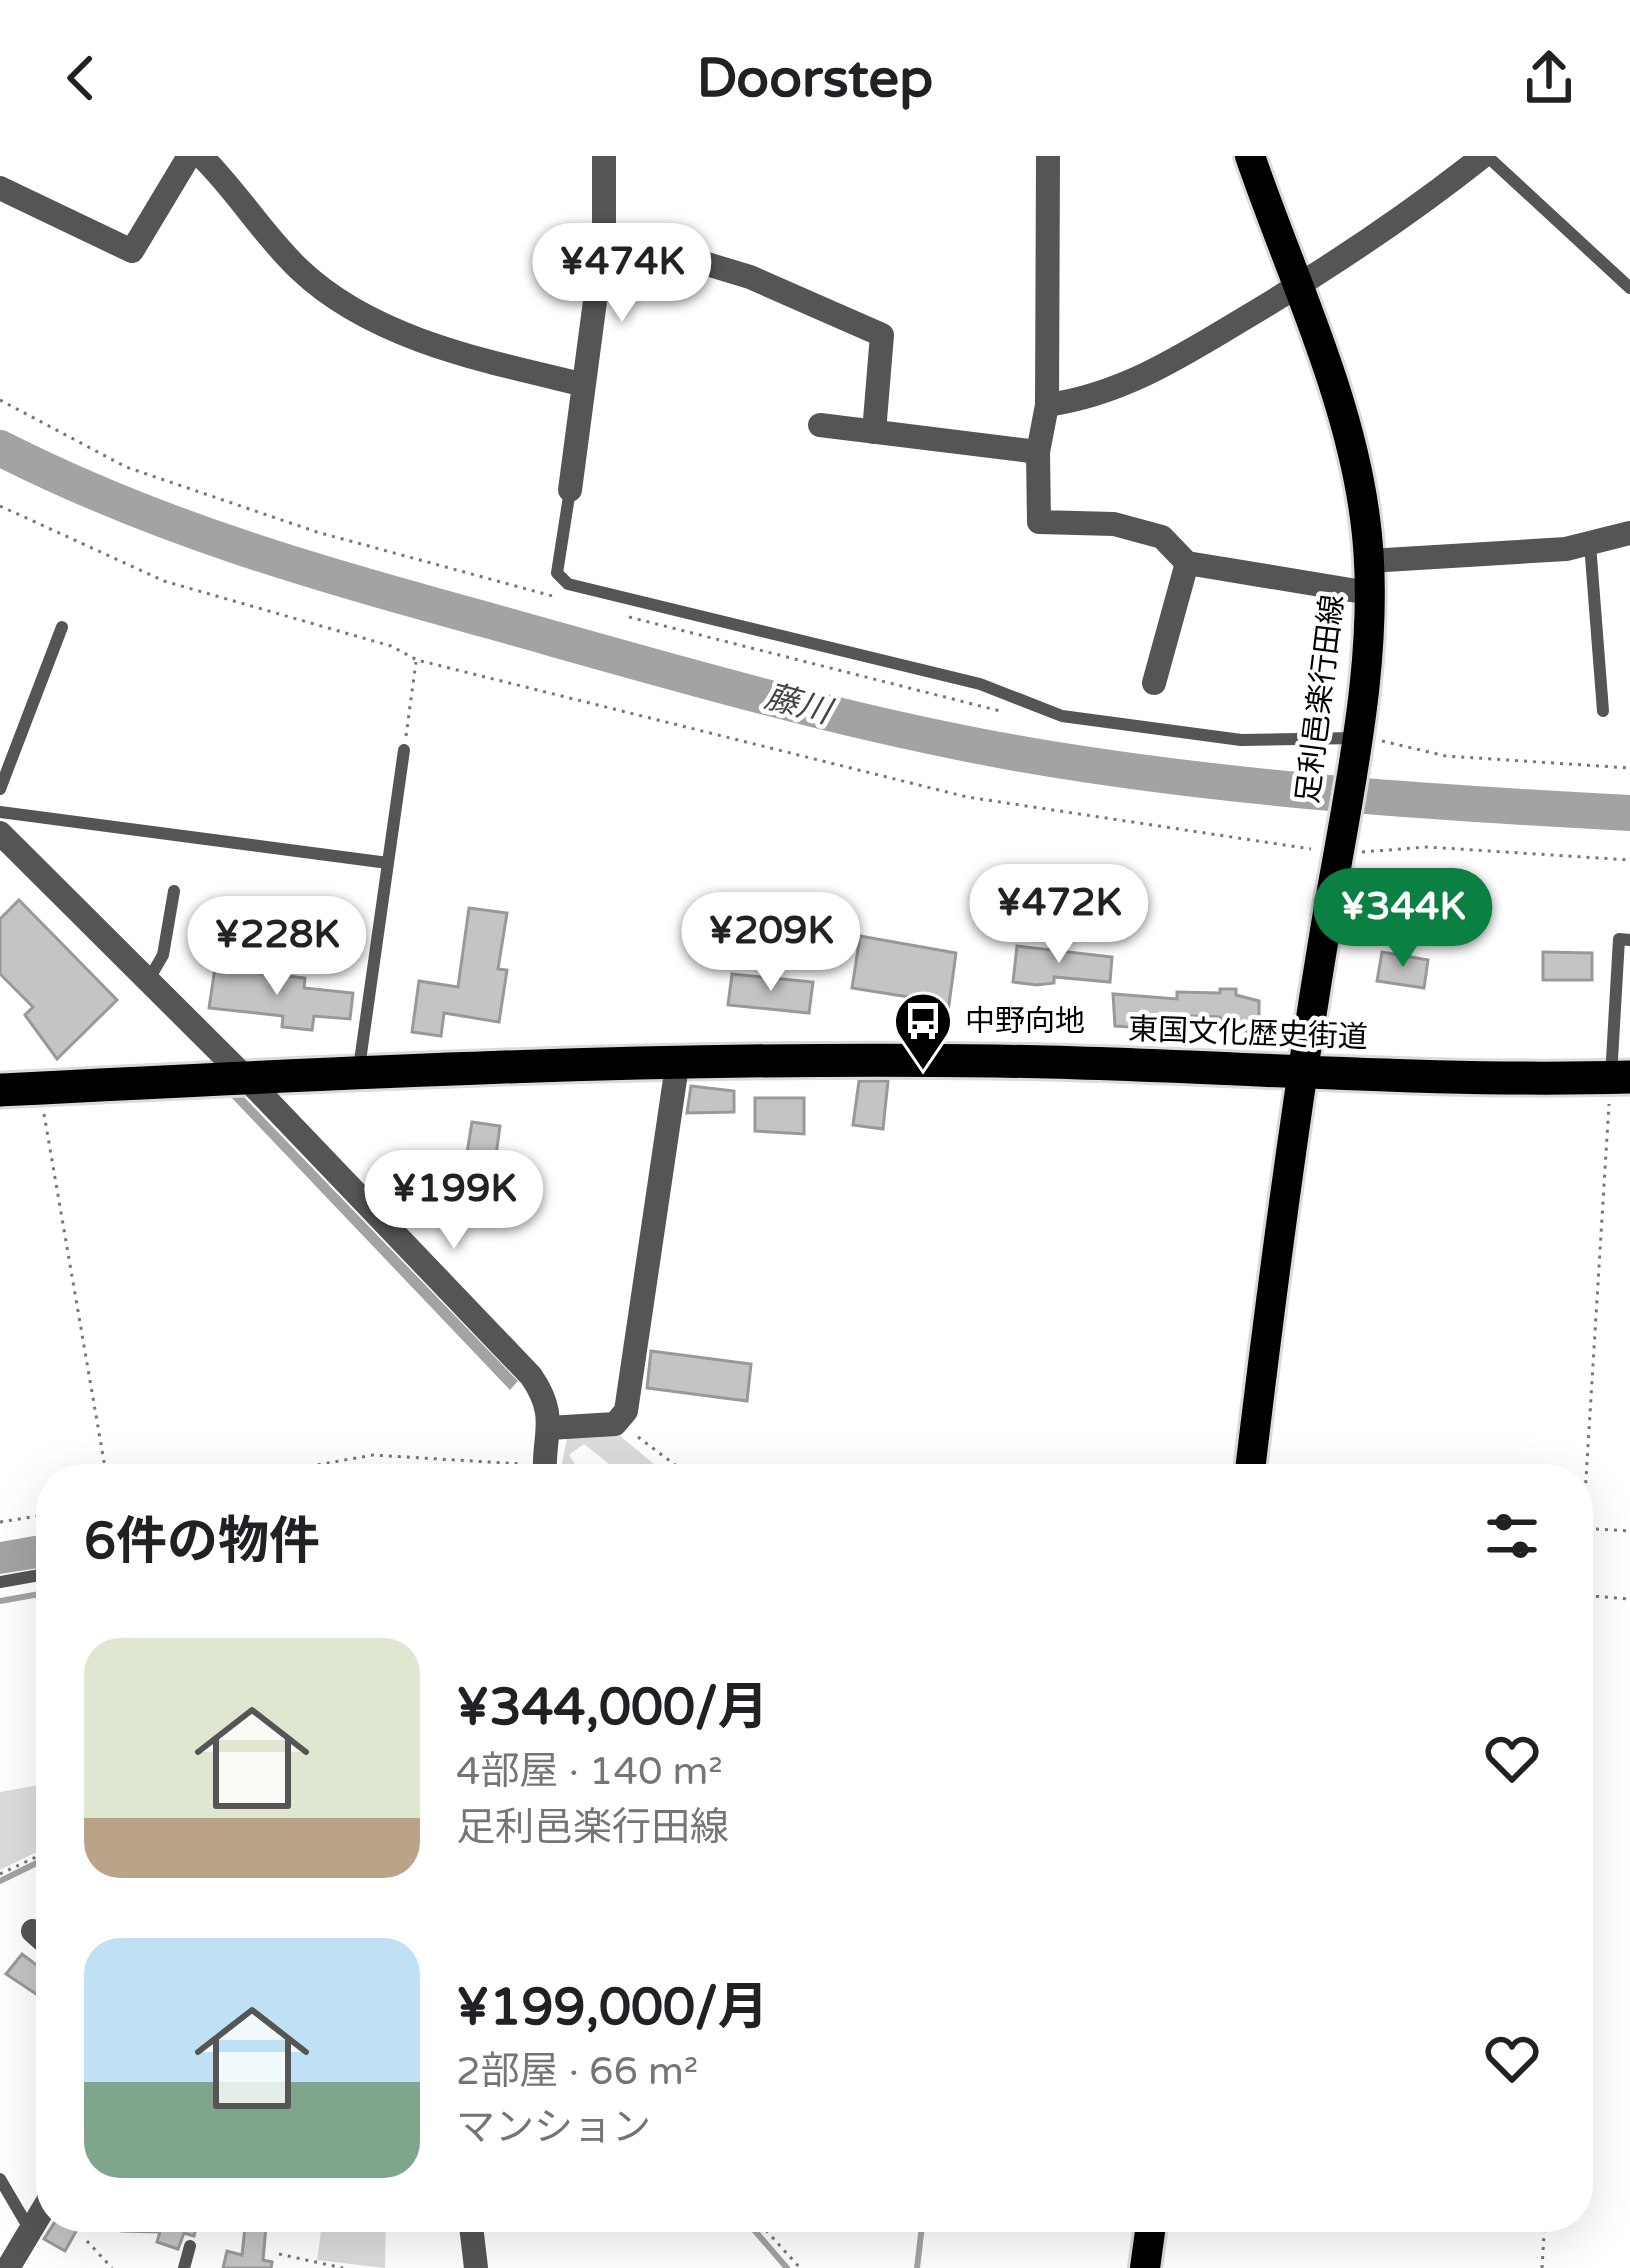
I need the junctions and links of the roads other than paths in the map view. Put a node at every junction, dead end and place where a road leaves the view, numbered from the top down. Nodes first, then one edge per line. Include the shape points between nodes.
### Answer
1 (189, 156) edge
2 (201, 156) edge
3 (604, 156) edge
4 (1048, 156) edge
5 (1250, 156) edge
6 (1485, 156) edge
7 (0, 188) edge
8 (604, 233) junction
9 (1295, 288) junction
10 (1630, 288) edge
11 (581, 383) junction
12 (1047, 405) junction
13 (820, 424) dead end
14 (874, 432) junction
15 (1038, 452) junction
16 (570, 490) joint
17 (1630, 532) edge
18 (1590, 544) junction
19 (1369, 561) junction
20 (1187, 563) junction
21 (1370, 593) junction
22 (62, 626) dead end
23 (1154, 683) dead end
24 (1603, 712) dead end
25 (1360, 742) junction
26 (404, 750) road end
27 (0, 789) edge
28 (0, 812) edge
29 (0, 833) edge
30 (388, 863) junction
31 (174, 890) dead end
32 (1630, 940) edge
33 (148, 979) junction
34 (678, 1059) junction
35 (359, 1069) junction
36 (1302, 1072) junction
37 (244, 1076) junction
38 (1620, 1078) edge
39 (0, 1090) edge
40 (549, 1428) junction
41 (545, 1464) edge
42 (1252, 1464) edge
43 (36, 1576) edge
44 (0, 1582) edge
45 (0, 2179) edge
46 (36, 2220) edge
47 (30, 2230) junction
48 (472, 2232) edge
49 (1150, 2232) edge
50 (190, 2246) dead end
51 (8, 2268) edge
52 (184, 2268) edge
53 (476, 2268) edge
54 (1145, 2268) edge

1 - 7 street via 132,251
2 - 11 street via 334,299 435,349
3 - 8 street
4 - 12 street
5 - 9 main road, 足利邑楽行田線
6 - 9 street
6 - 10 lane
8 - 11 street
8 - 14 street via 750,277 882,335
9 - 12 street via 1152,374 1086,400
9 - 19 main road, 足利邑楽行田線 via 1352,452
11 - 16 street
12 - 15 street
13 - 14 street
14 - 15 street
15 - 20 street via 1039,522 1146,532
16 - 25 lane via 557,573 568,584 980,684 1062,716 1241,740
17 - 18 street
18 - 19 street
18 - 24 lane
19 - 21 main road, 足利邑楽行田線
20 - 21 street
20 - 23 street
21 - 25 main road, 足利邑楽行田線
22 - 27 lane
25 - 36 main road, 足利邑楽行田線
26 - 30 lane
28 - 30 lane
29 - 33 street
30 - 35 lane
31 - 33 lane via 164,955
32 - 38 lane via 1619,939
33 - 37 street
34 - 35 highway, 東国文化歴史街道
34 - 36 highway, 東国文化歴史街道
34 - 40 street via 626,1412 615,1424
35 - 37 highway, 東国文化歴史街道
36 - 38 highway, 東国文化歴史街道
36 - 42 main road, 足利邑楽行田線
37 - 39 highway, 東国文化歴史街道
37 - 40 street via 531,1376 545,1396
40 - 41 street
43 - 44 lane
45 - 47 lane
46 - 47 street
47 - 51 street
48 - 53 street
49 - 54 main road
50 - 52 lane

